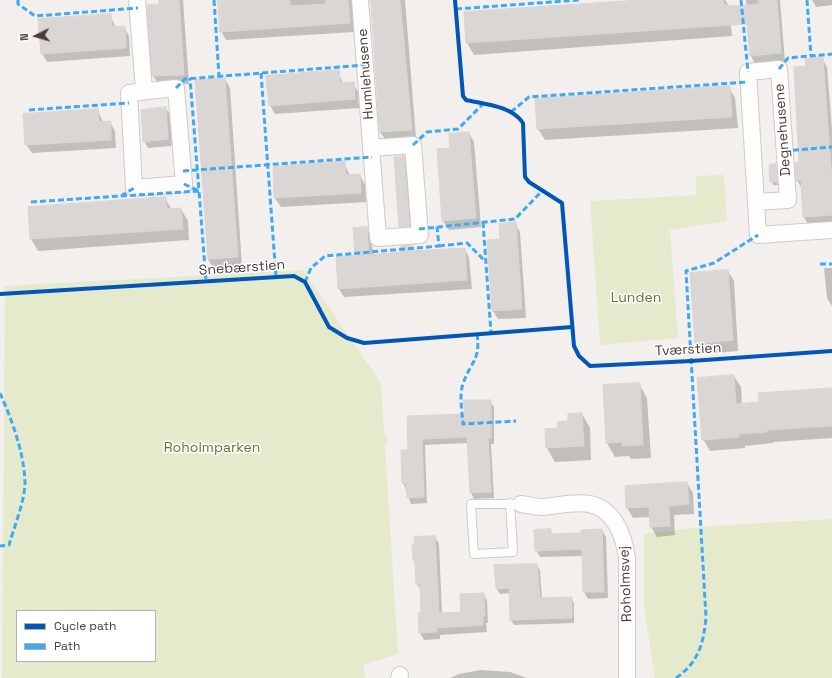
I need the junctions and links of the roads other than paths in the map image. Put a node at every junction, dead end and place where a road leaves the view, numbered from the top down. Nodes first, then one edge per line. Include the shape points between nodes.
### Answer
1 (137, 0) edge
2 (360, 0) edge
3 (144, 90) junction
4 (371, 148) junction
5 (756, 202) junction
6 (832, 230) edge
7 (516, 504) junction
8 (627, 678) edge

1 - 3 street
2 - 4 street, Humlehusene
3 - 3 street via 176,88 184,184 134,188 129,93
4 - 4 street, Humlehusene via 413,145 420,235 378,238
5 - 5 street, Degnehusene via 748,72 778,69 788,200
5 - 6 street, Degnehusene via 758,235
7 - 7 lane via 513,552 474,554 471,504
7 - 8 street, Roholmsvej via 540,507 589,504 604,511 617,525 624,540 627,558

